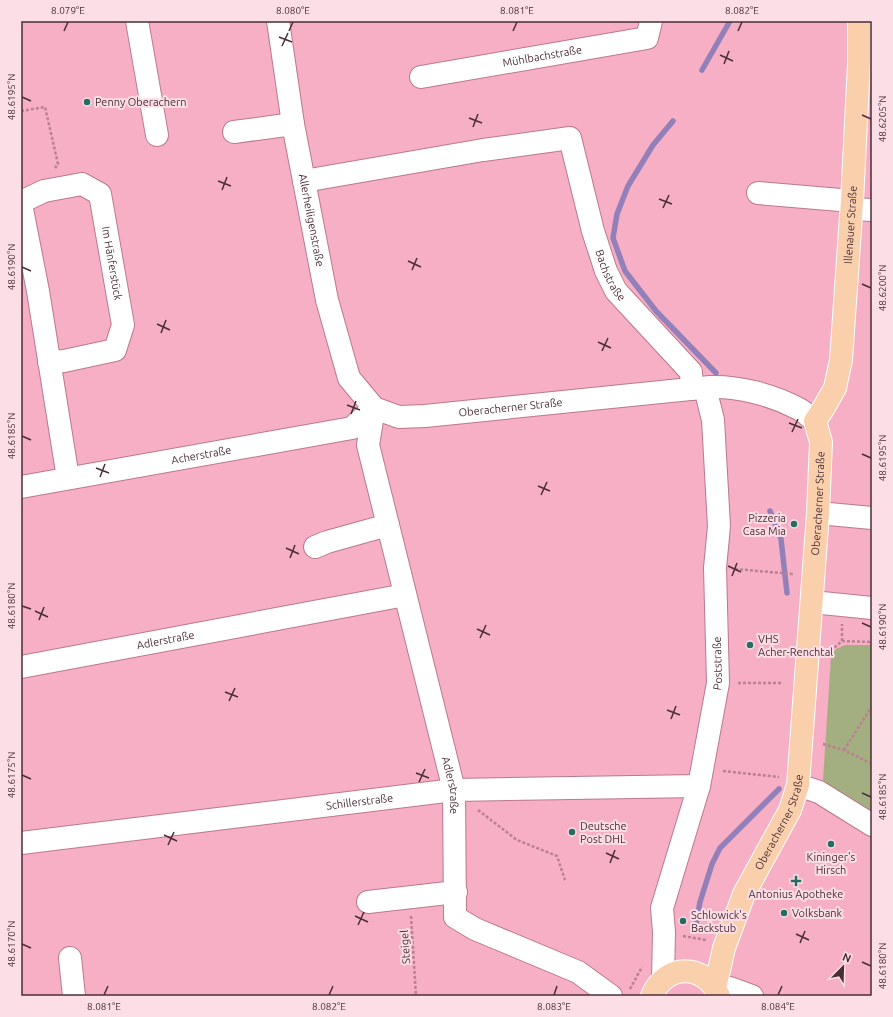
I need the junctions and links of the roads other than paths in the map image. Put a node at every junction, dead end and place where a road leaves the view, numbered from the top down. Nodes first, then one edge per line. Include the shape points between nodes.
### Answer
1 (137, 21) edge
2 (278, 21) edge
3 (859, 21) edge
4 (649, 29) edge
5 (421, 77) dead end
6 (293, 124) junction
7 (234, 132) dead end
8 (157, 135) dead end
9 (304, 181) junction
10 (758, 193) dead end
11 (21, 203) edge
12 (858, 207) edge
13 (49, 362) junction
14 (708, 388) junction
15 (374, 408) junction
16 (815, 421) junction
17 (68, 478) junction
18 (21, 487) edge
19 (818, 513) junction
20 (872, 518) edge
21 (388, 525) junction
22 (315, 547) dead end
23 (405, 595) junction
24 (812, 602) junction
25 (872, 608) edge
26 (21, 667) edge
27 (701, 778) junction
28 (798, 785) junction
29 (454, 790) junction
30 (872, 825) edge
31 (21, 843) edge
32 (456, 892) junction
33 (368, 902) dead end
34 (724, 948) junction
35 (70, 958) dead end
36 (674, 980) edge
37 (717, 992) edge
38 (74, 996) edge
39 (611, 996) edge
40 (752, 996) edge

1 - 8 street
2 - 6 street, Allerheiligenstraße
3 - 12 main road, Illenauer Straße
4 - 5 street, Mühlbachstraße
6 - 7 street
6 - 9 street, Allerheiligenstraße
9 - 14 street, Bachstraße via 570,138 593,231 606,271 616,291
9 - 15 street, Allerheiligenstraße via 327,300 349,378
10 - 12 street
11 - 13 street, Im Hänferstück
11 - 13 street, Im Hänferstück via 44,190 82,184 100,194 123,325 115,350
12 - 16 main road, Illenauer Straße via 841,360 835,388
13 - 17 street, Im Hänferstück
14 - 15 street, Oberacherner Straße via 425,416 399,417
14 - 16 street, Oberacherner Straße via 768,396 798,409
14 - 27 street, Poststraße via 713,420 719,526 716,568 718,683
15 - 17 street, Acherstraße via 352,428
15 - 21 street, Adlerstraße via 368,445
16 - 19 main road, Oberacherner Straße via 821,442
17 - 18 street, Acherstraße
19 - 20 street
19 - 24 main road, Oberacherner Straße
21 - 22 street
21 - 23 street, Adlerstraße
23 - 26 street, Adlerstraße
23 - 29 street, Adlerstraße
24 - 25 street
24 - 28 main road, Oberacherner Straße
27 - 29 street, Schillerstraße
27 - 36 street, Poststraße via 662,908
28 - 30 street via 819,792
28 - 34 main road, Oberacherner Straße via 790,810 744,894
29 - 31 street, Schillerstraße
29 - 32 street, Adlerstraße
32 - 33 street
32 - 39 street, Adlerstraße via 455,916 475,929 578,972
34 - 36 main road, Oberacherner Straße
34 - 37 main road, Oberacherner Straße
35 - 38 street
36 - 37 main road via 708,979
37 - 40 street via 730,988

